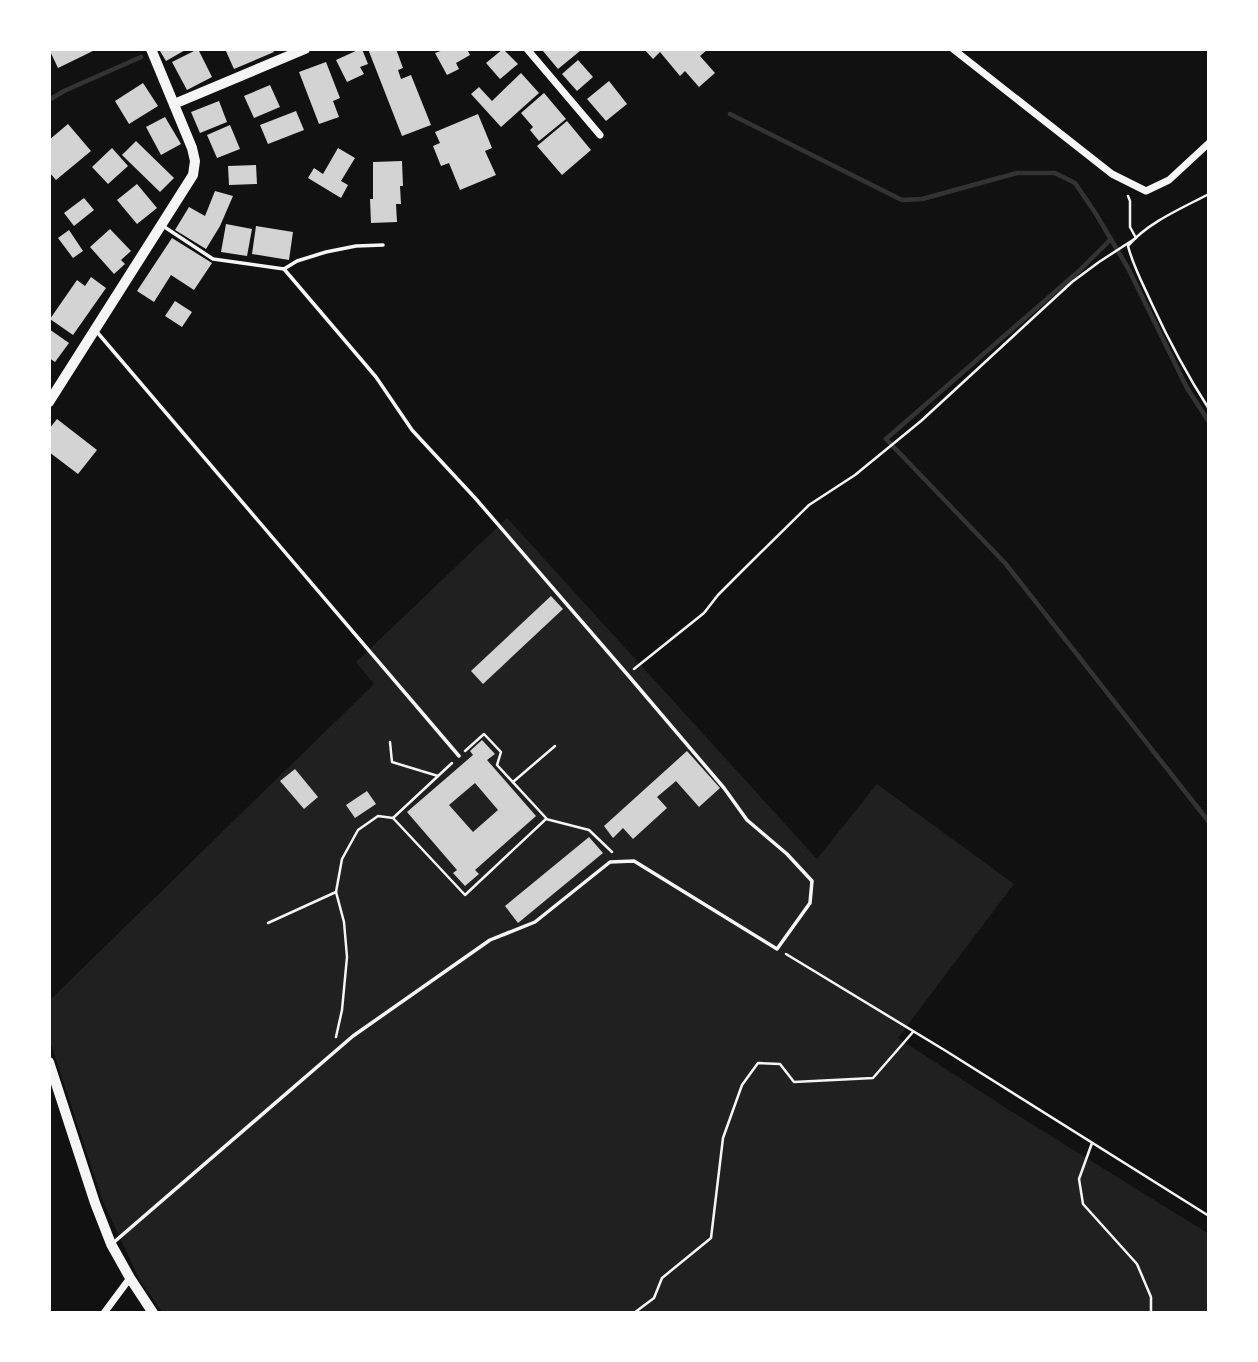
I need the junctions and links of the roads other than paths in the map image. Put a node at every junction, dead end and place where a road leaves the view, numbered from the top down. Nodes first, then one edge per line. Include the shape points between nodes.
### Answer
1 (151, 49) edge
2 (305, 49) edge
3 (527, 49) edge
4 (953, 49) edge
5 (174, 104) junction
6 (600, 135) dead end
7 (1209, 143) edge
8 (162, 225) junction
9 (383, 245) dead end
10 (284, 269) junction
11 (95, 330) junction
12 (49, 402) edge
13 (459, 757) road end
14 (49, 1062) edge
15 (111, 1244) junction
16 (130, 1278) junction
17 (104, 1313) edge
18 (153, 1313) edge

1 - 5 street
2 - 5 street
3 - 6 street
4 - 7 street via 1112,174 1146,191 1170,180
5 - 8 street via 195,161 193,175
8 - 10 lane via 213,258
8 - 11 street
9 - 10 lane via 326,252
10 - 15 lane via 376,377 412,430 627,674 747,820 812,881 810,902 777,949 635,861 610,862 534,922 490,940 333,1051
11 - 12 street
11 - 13 lane
14 - 15 street
15 - 16 street
16 - 17 street
16 - 18 street

